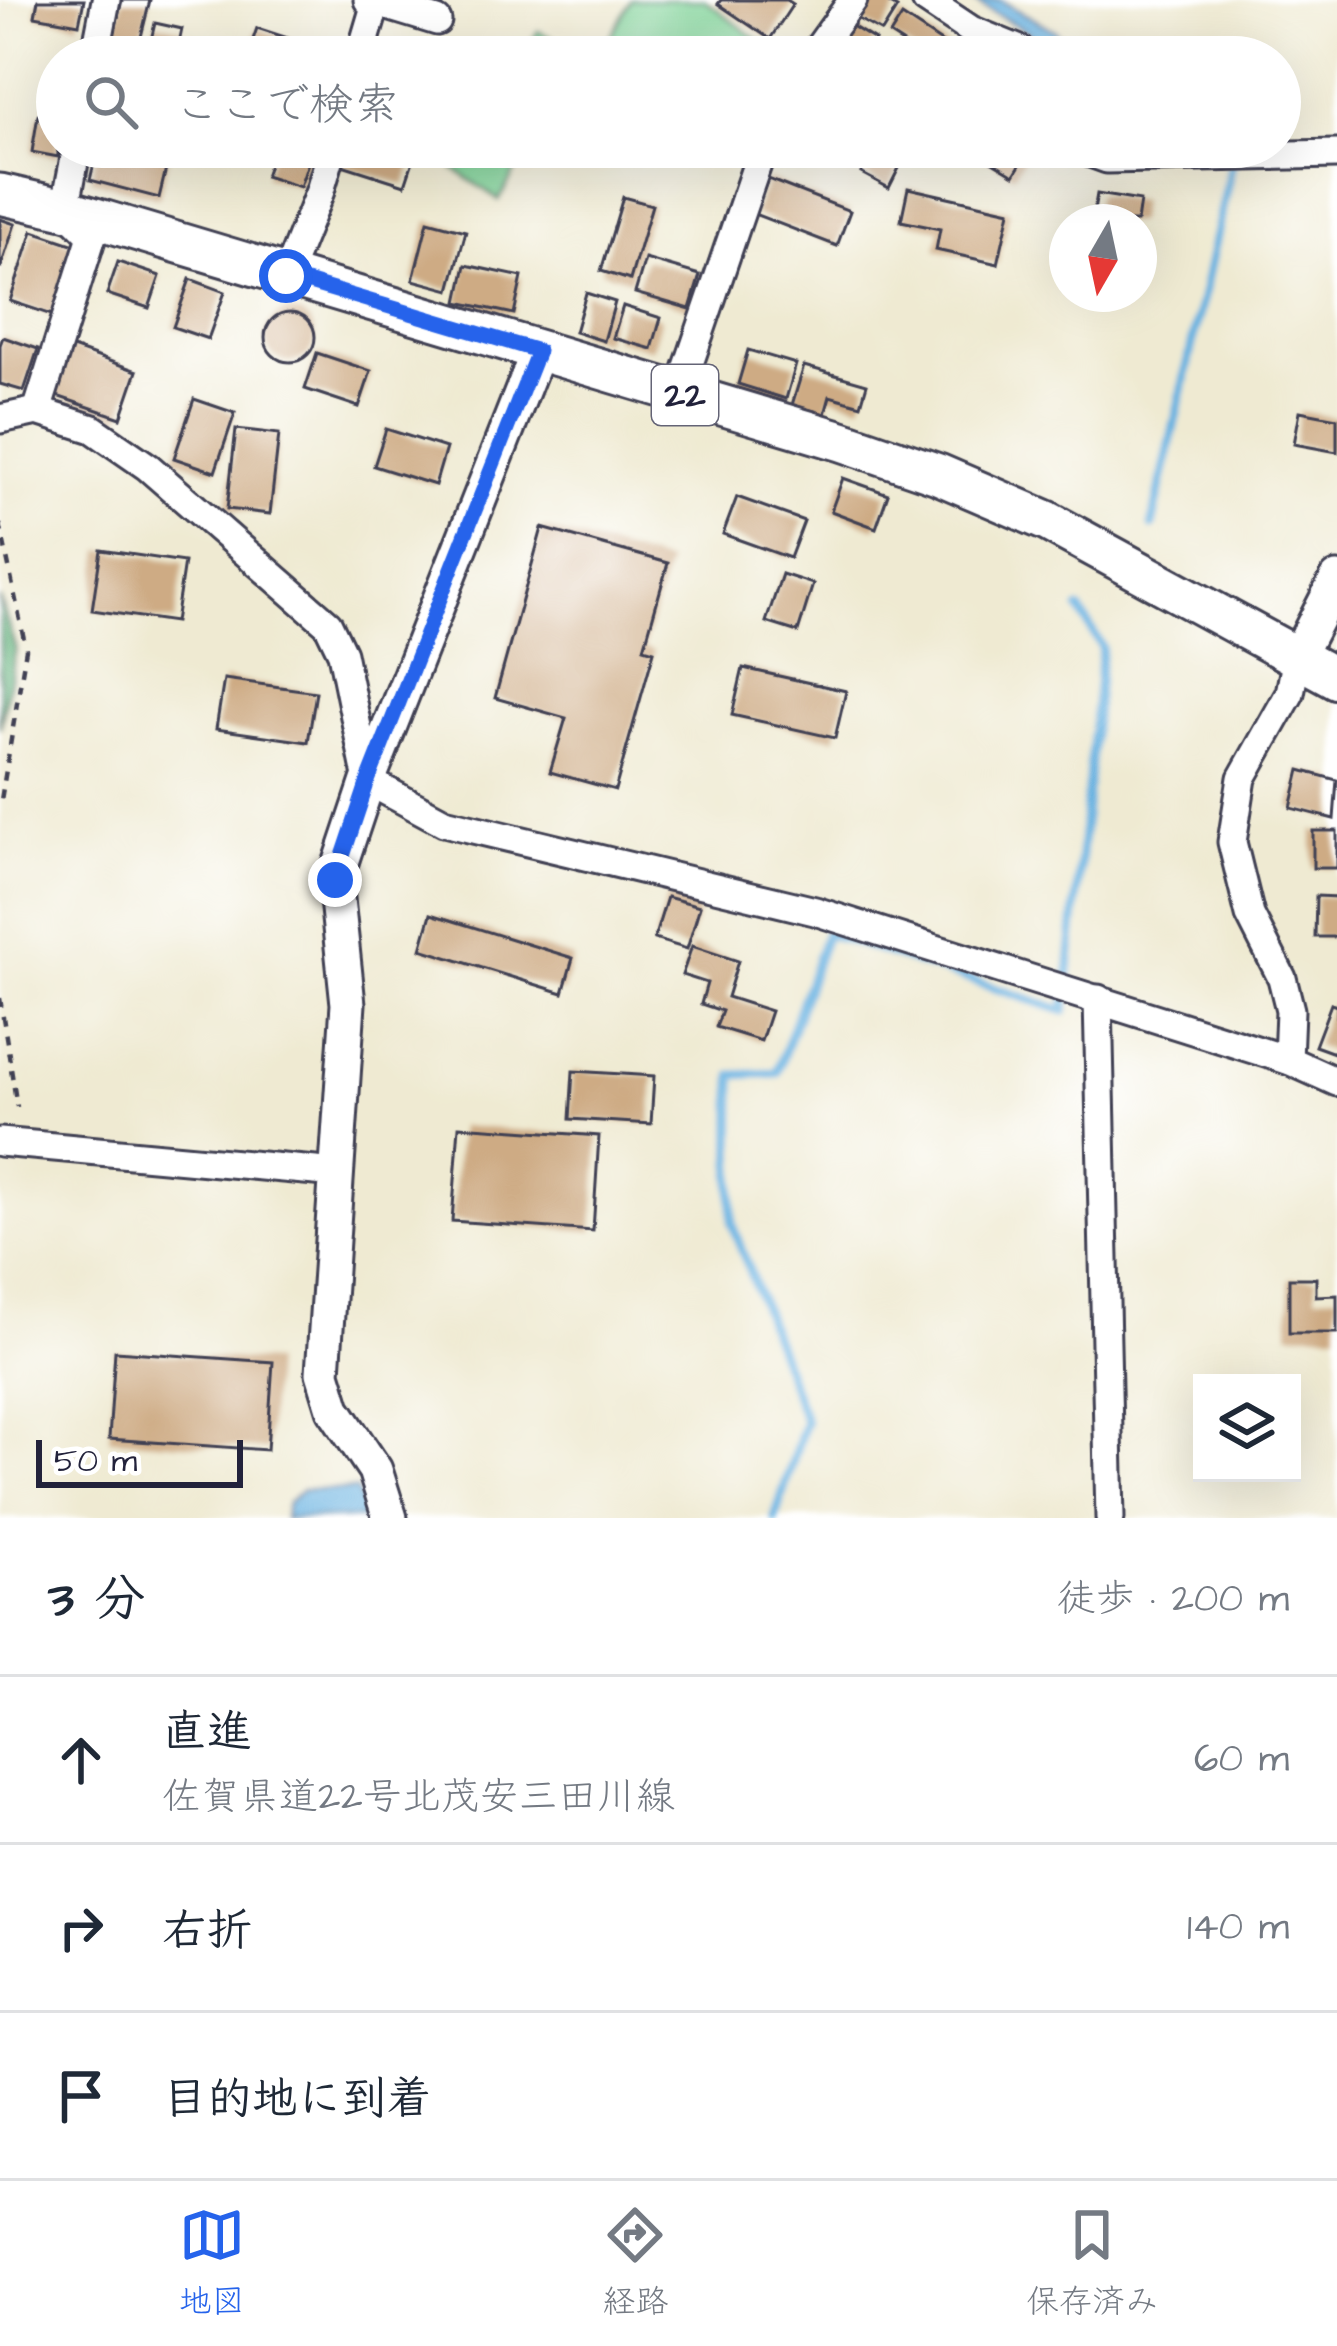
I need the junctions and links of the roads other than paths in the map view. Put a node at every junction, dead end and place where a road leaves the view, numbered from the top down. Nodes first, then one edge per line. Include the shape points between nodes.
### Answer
1 (106, 0) edge
2 (853, 0) edge
3 (926, 0) edge
4 (372, 2) edge
5 (437, 21) dead end
6 (99, 36) edge
7 (365, 36) edge
8 (827, 36) edge
9 (986, 36) edge
10 (1337, 154) edge
11 (1301, 155) edge
12 (73, 168) edge
13 (327, 168) edge
14 (757, 168) edge
15 (0, 194) edge
16 (65, 209) junction
17 (286, 276) junction
18 (538, 351) junction
19 (679, 393) junction
20 (37, 411) junction
21 (0, 419) edge
22 (1337, 579) edge
23 (1297, 658) junction
24 (1337, 679) edge
25 (368, 781) junction
26 (1098, 999) junction
27 (1288, 1060) junction
28 (1337, 1082) edge
29 (0, 1142) edge
30 (337, 1173) junction
31 (390, 1518) edge
32 (1110, 1518) edge

1 - 6 street
2 - 8 street
3 - 9 street
4 - 5 street
4 - 7 street
10 - 11 street
12 - 16 street
13 - 17 street
14 - 19 street
15 - 16 main road, 22
16 - 17 main road, 22
16 - 20 street via 92,236
17 - 18 main road, 22
18 - 19 main road, 22
18 - 25 street
19 - 23 main road, 22 via 938,474 1047,521
20 - 21 street
20 - 25 street via 93,429 148,467 328,624 342,653
22 - 23 street
23 - 24 main road, 22
23 - 27 street via 1290,693 1242,778 1232,842 1250,915 1282,978
25 - 26 street via 444,822 815,910
25 - 30 street via 335,880 348,1004
26 - 27 street
26 - 32 street
27 - 28 street
29 - 30 street
30 - 31 street via 323,1373 334,1409 375,1471

